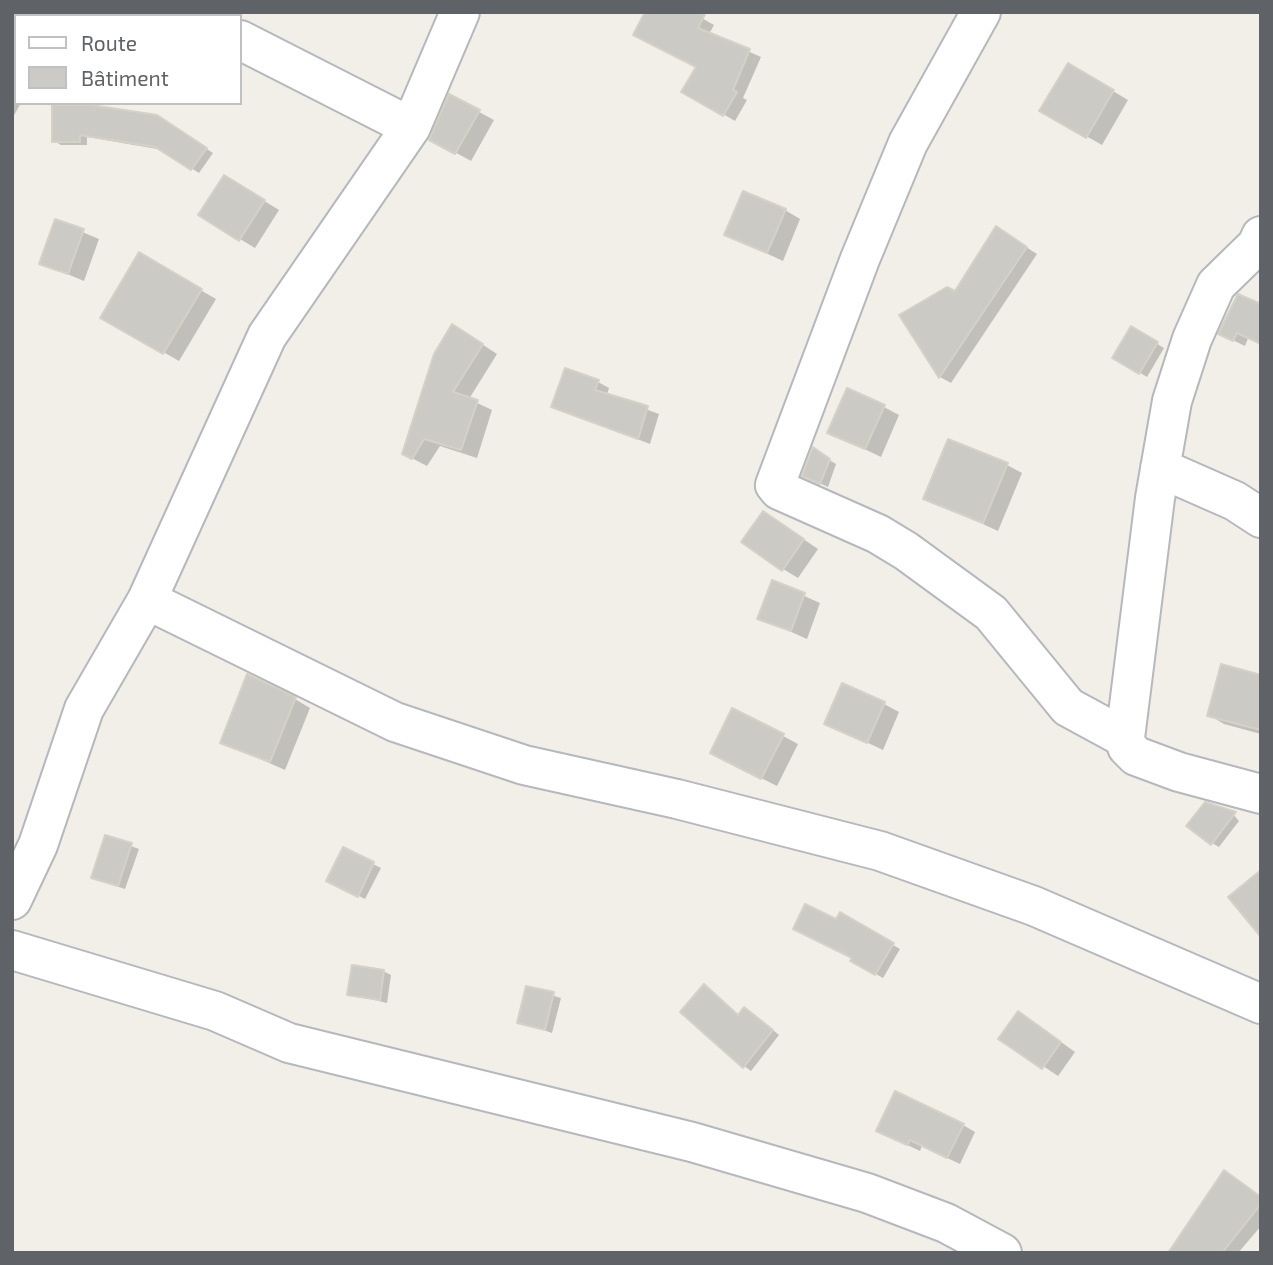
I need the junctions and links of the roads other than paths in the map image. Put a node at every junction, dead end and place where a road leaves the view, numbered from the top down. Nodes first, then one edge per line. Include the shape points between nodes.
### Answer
1 (460, 12) edge
2 (981, 12) edge
3 (242, 41) edge
4 (411, 127) junction
5 (1259, 242) edge
6 (1160, 468) junction
7 (1261, 518) edge
8 (147, 600) junction
9 (1125, 738) junction
10 (1261, 794) edge
11 (12, 900) edge
12 (12, 950) edge
13 (1261, 1004) edge
14 (1002, 1253) edge

1 - 4 street
2 - 9 street via 908,144 775,485 779,491 878,534 991,613 1068,707
3 - 4 street
4 - 8 street via 267,336
5 - 6 street via 1216,285 1192,339 1172,401
6 - 7 street via 1235,501
6 - 9 street
8 - 11 street via 84,709 37,845
8 - 13 street via 395,722 524,765 880,851 1034,906
9 - 10 street via 1136,756
12 - 14 street via 215,1011 289,1043 691,1142 867,1193 946,1223

